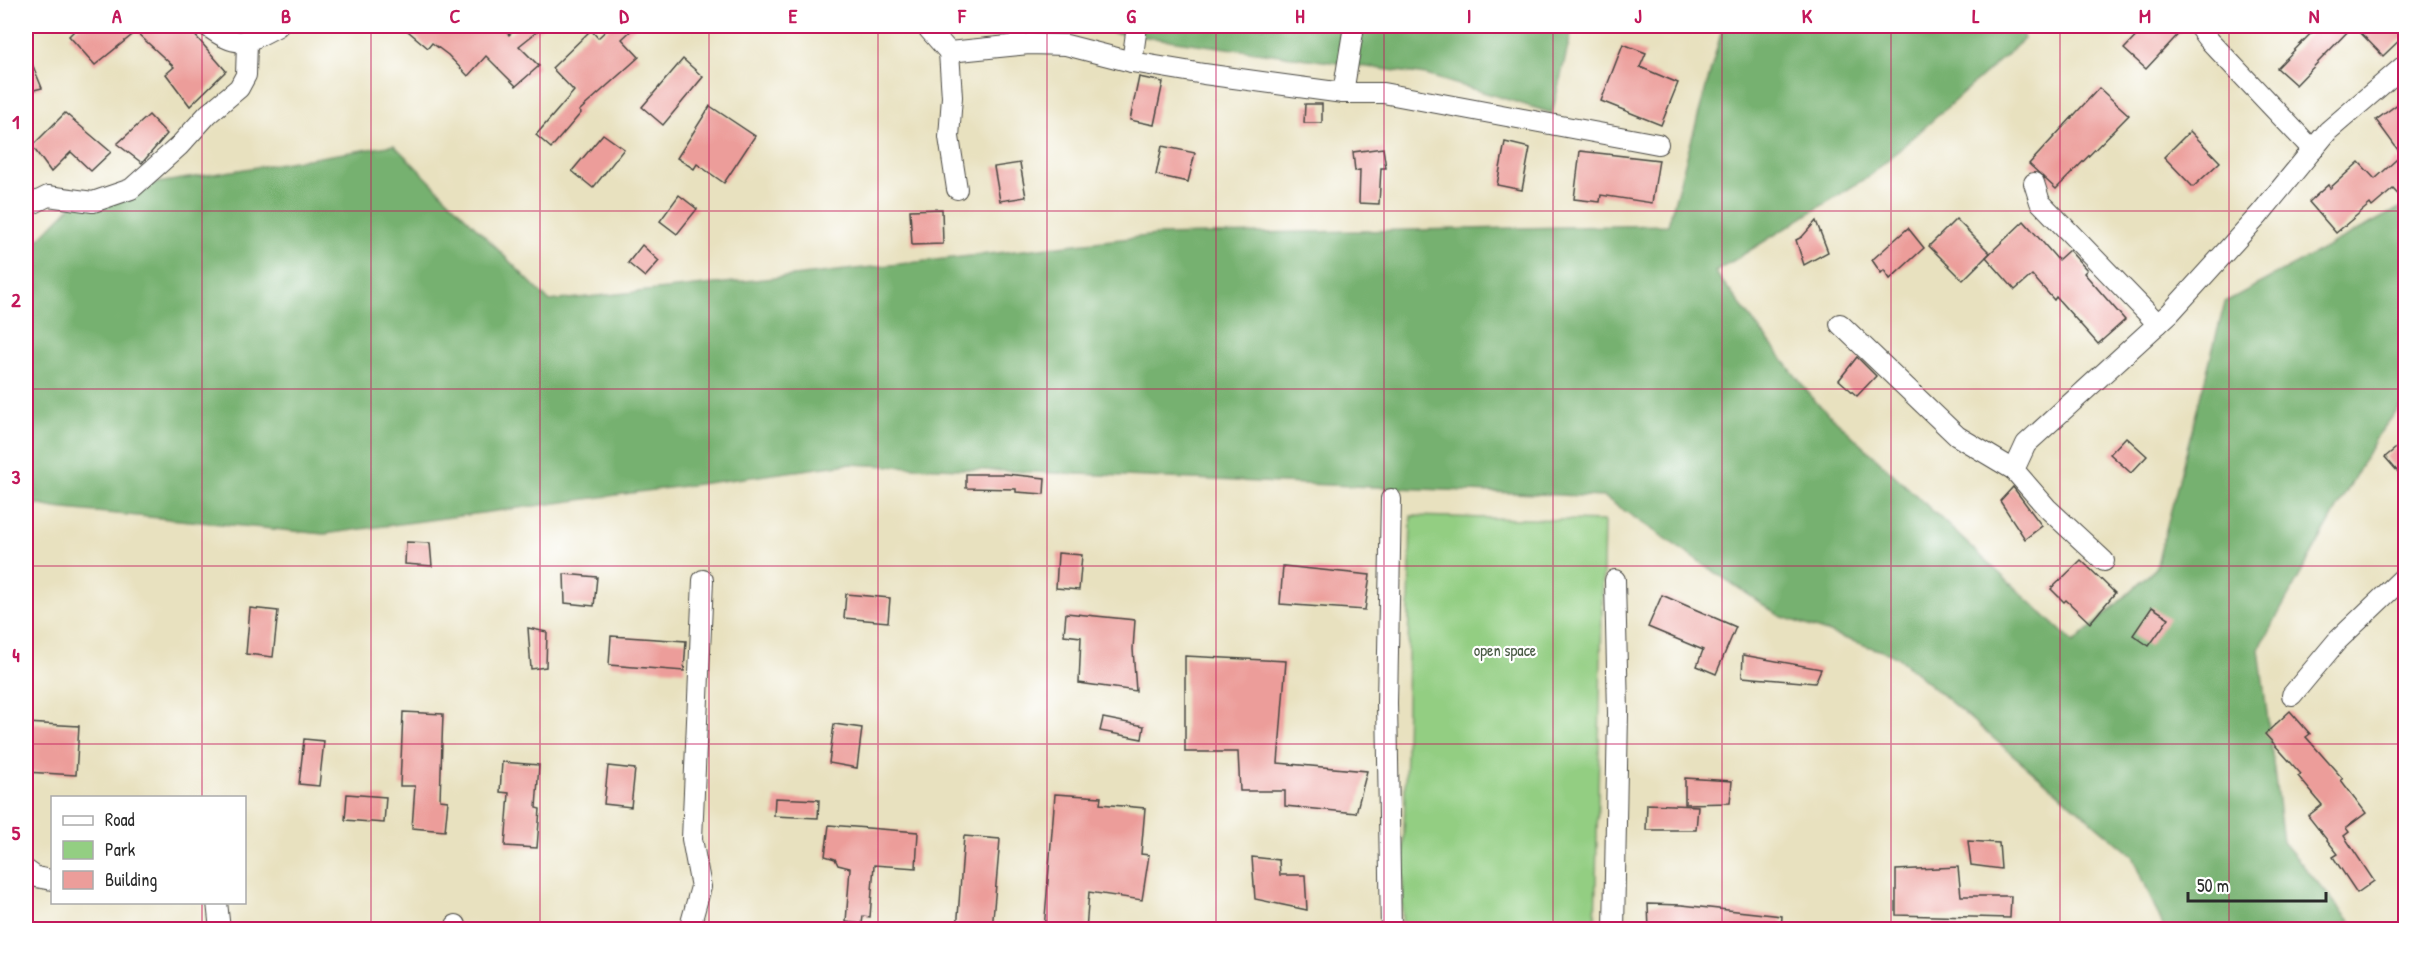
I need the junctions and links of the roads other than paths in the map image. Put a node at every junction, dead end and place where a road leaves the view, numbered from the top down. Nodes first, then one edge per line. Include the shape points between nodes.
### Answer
1 (207, 26) edge
2 (278, 26) edge
3 (926, 26) edge
4 (1137, 26) edge
5 (1354, 26) edge
6 (2198, 26) edge
7 (248, 42) junction
8 (949, 52) junction
9 (1132, 62) junction
10 (2406, 64) edge
11 (1343, 93) junction
12 (1658, 144) dead end
13 (2313, 150) junction
14 (2034, 183) dead end
15 (957, 189) dead end
16 (26, 207) edge
17 (1840, 324) dead end
18 (2158, 324) junction
19 (2014, 470) junction
20 (1391, 499) dead end
21 (2104, 561) dead end
22 (2406, 574) edge
23 (703, 580) dead end
24 (1615, 580) dead end
25 (2292, 695) dead end
26 (26, 870) edge
27 (51, 880) edge
28 (217, 904) edge
29 (220, 930) edge
30 (689, 930) edge
31 (1391, 930) edge
32 (1614, 930) edge

1 - 7 street via 231,41
2 - 7 street
3 - 8 street
4 - 9 street
5 - 11 street
6 - 13 street
7 - 16 street via 246,75 239,88 131,189 93,202 48,196
8 - 9 street via 1029,44 1066,45
8 - 15 street via 949,137
9 - 11 street
10 - 13 street via 2328,131
11 - 12 street via 1383,93
13 - 18 street
14 - 18 street via 2040,202
17 - 19 street via 1957,436
18 - 19 street via 2026,444
19 - 21 street
20 - 31 street via 1387,703
22 - 25 street via 2337,641
23 - 30 street via 692,839 701,887
24 - 32 street via 1618,713
26 - 27 street
28 - 29 street

